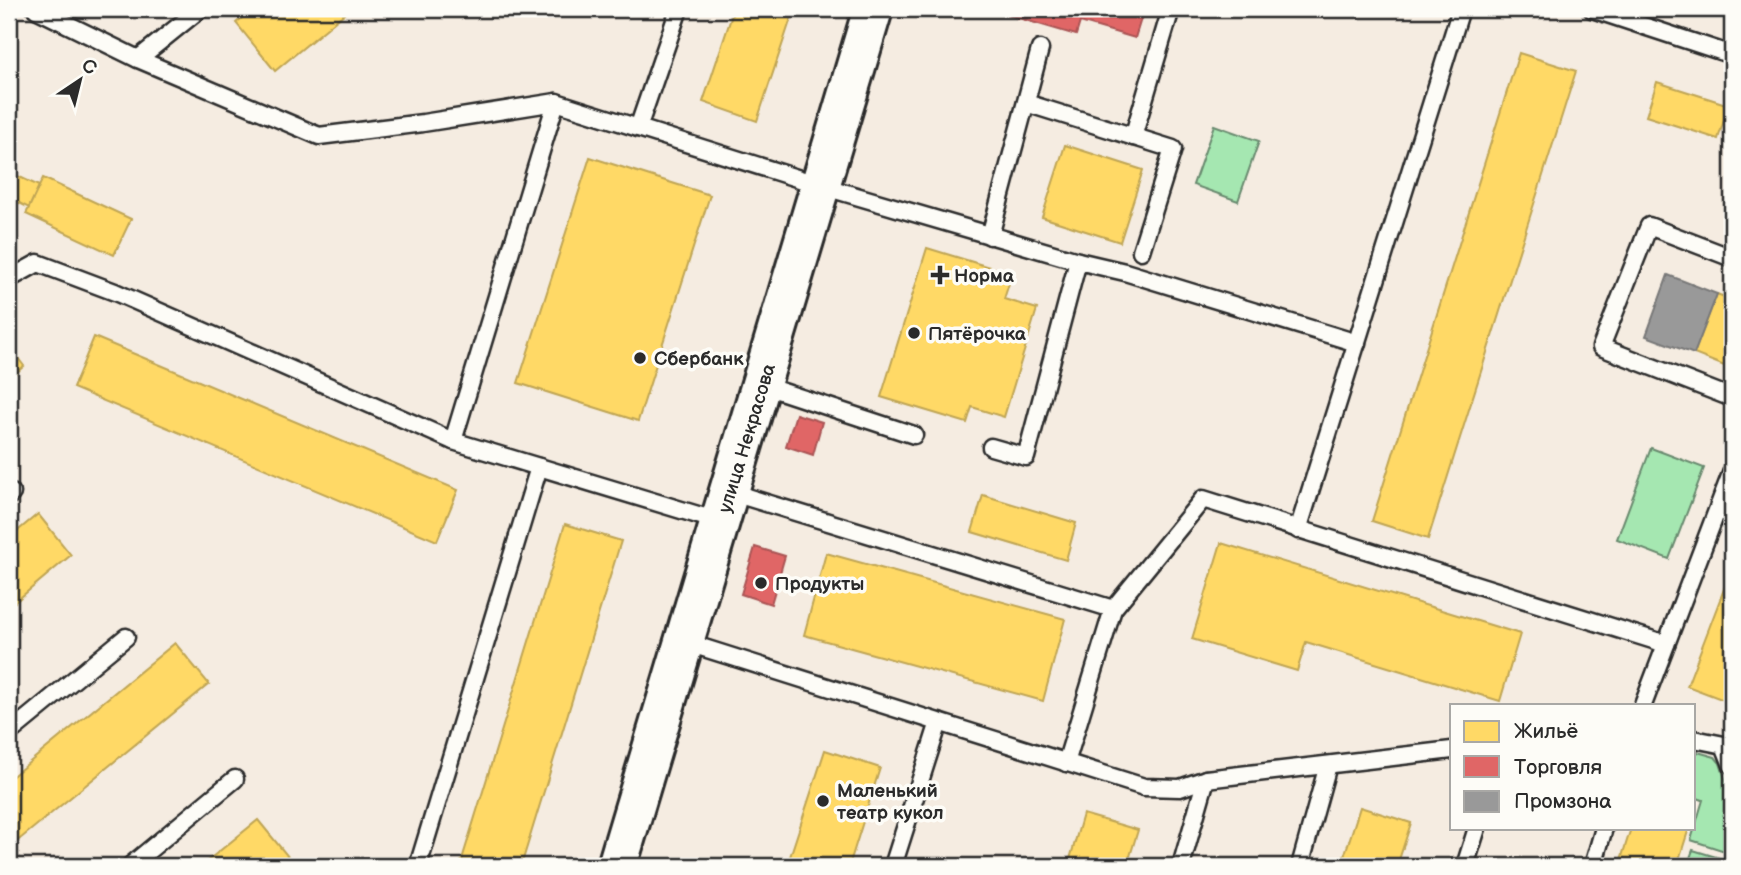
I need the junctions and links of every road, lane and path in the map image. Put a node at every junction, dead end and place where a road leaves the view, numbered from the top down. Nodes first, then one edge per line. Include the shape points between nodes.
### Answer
1 (36, 9) edge
2 (200, 9) edge
3 (679, 9) edge
4 (873, 9) edge
5 (1171, 9) edge
6 (1461, 9) edge
7 (1592, 9) edge
8 (1041, 48) dead end
9 (1732, 55) edge
10 (138, 59) junction
11 (556, 102) junction
12 (1026, 103) junction
13 (638, 128) junction
14 (1133, 137) junction
15 (822, 187) junction
16 (990, 236) junction
17 (1141, 251) dead end
18 (1732, 258) edge
19 (1078, 261) junction
20 (9, 279) edge
21 (1357, 343) junction
22 (762, 385) junction
23 (1732, 398) edge
24 (915, 435) dead end
25 (453, 441) junction
26 (991, 447) dead end
27 (539, 467) junction
28 (1732, 471) edge
29 (725, 507) junction
30 (1298, 530) junction
31 (1113, 610) junction
32 (126, 637) dead end
33 (685, 642) junction
34 (1666, 645) junction
35 (1643, 704) edge
36 (939, 722) junction
37 (9, 733) edge
38 (1696, 739) edge
39 (1450, 750) edge
40 (1066, 763) junction
41 (1328, 765) junction
42 (1732, 765) edge
43 (235, 779) dead end
44 (1206, 779) junction
45 (1476, 830) edge
46 (1603, 830) edge
47 (130, 866) edge
48 (418, 866) edge
49 (617, 866) edge
50 (893, 866) edge
51 (1181, 866) edge
52 (1300, 866) edge
53 (1465, 866) edge
54 (1593, 866) edge

1 - 10 lane
2 - 10 lane
3 - 13 lane
4 - 15 street, улица Некрасова
5 - 14 lane
6 - 21 lane
7 - 9 lane
8 - 12 lane
10 - 11 lane via 319,136
11 - 13 lane
11 - 25 lane
12 - 14 lane
12 - 16 lane
13 - 15 lane
14 - 17 lane via 1173,149
15 - 16 lane
15 - 22 street, улица Некрасова
16 - 19 lane
18 - 23 lane via 1650,226 1601,347
19 - 21 lane
19 - 26 lane via 1026,457
20 - 25 lane via 38,263 115,292
21 - 30 lane
22 - 24 lane
22 - 29 street, улица Некрасова
25 - 27 lane
27 - 29 lane
27 - 48 lane
28 - 34 lane
29 - 31 lane
29 - 33 street, улица Некрасова
30 - 31 lane via 1203,499
30 - 34 lane
31 - 40 lane
32 - 37 lane
33 - 36 lane
33 - 49 street, улица Некрасова
34 - 35 lane
36 - 40 lane
36 - 50 lane
38 - 42 lane via 1724,745
39 - 41 lane
40 - 44 lane via 1144,787 1180,788
41 - 44 lane
41 - 52 lane
43 - 47 lane
44 - 51 lane
45 - 53 lane
46 - 54 lane

